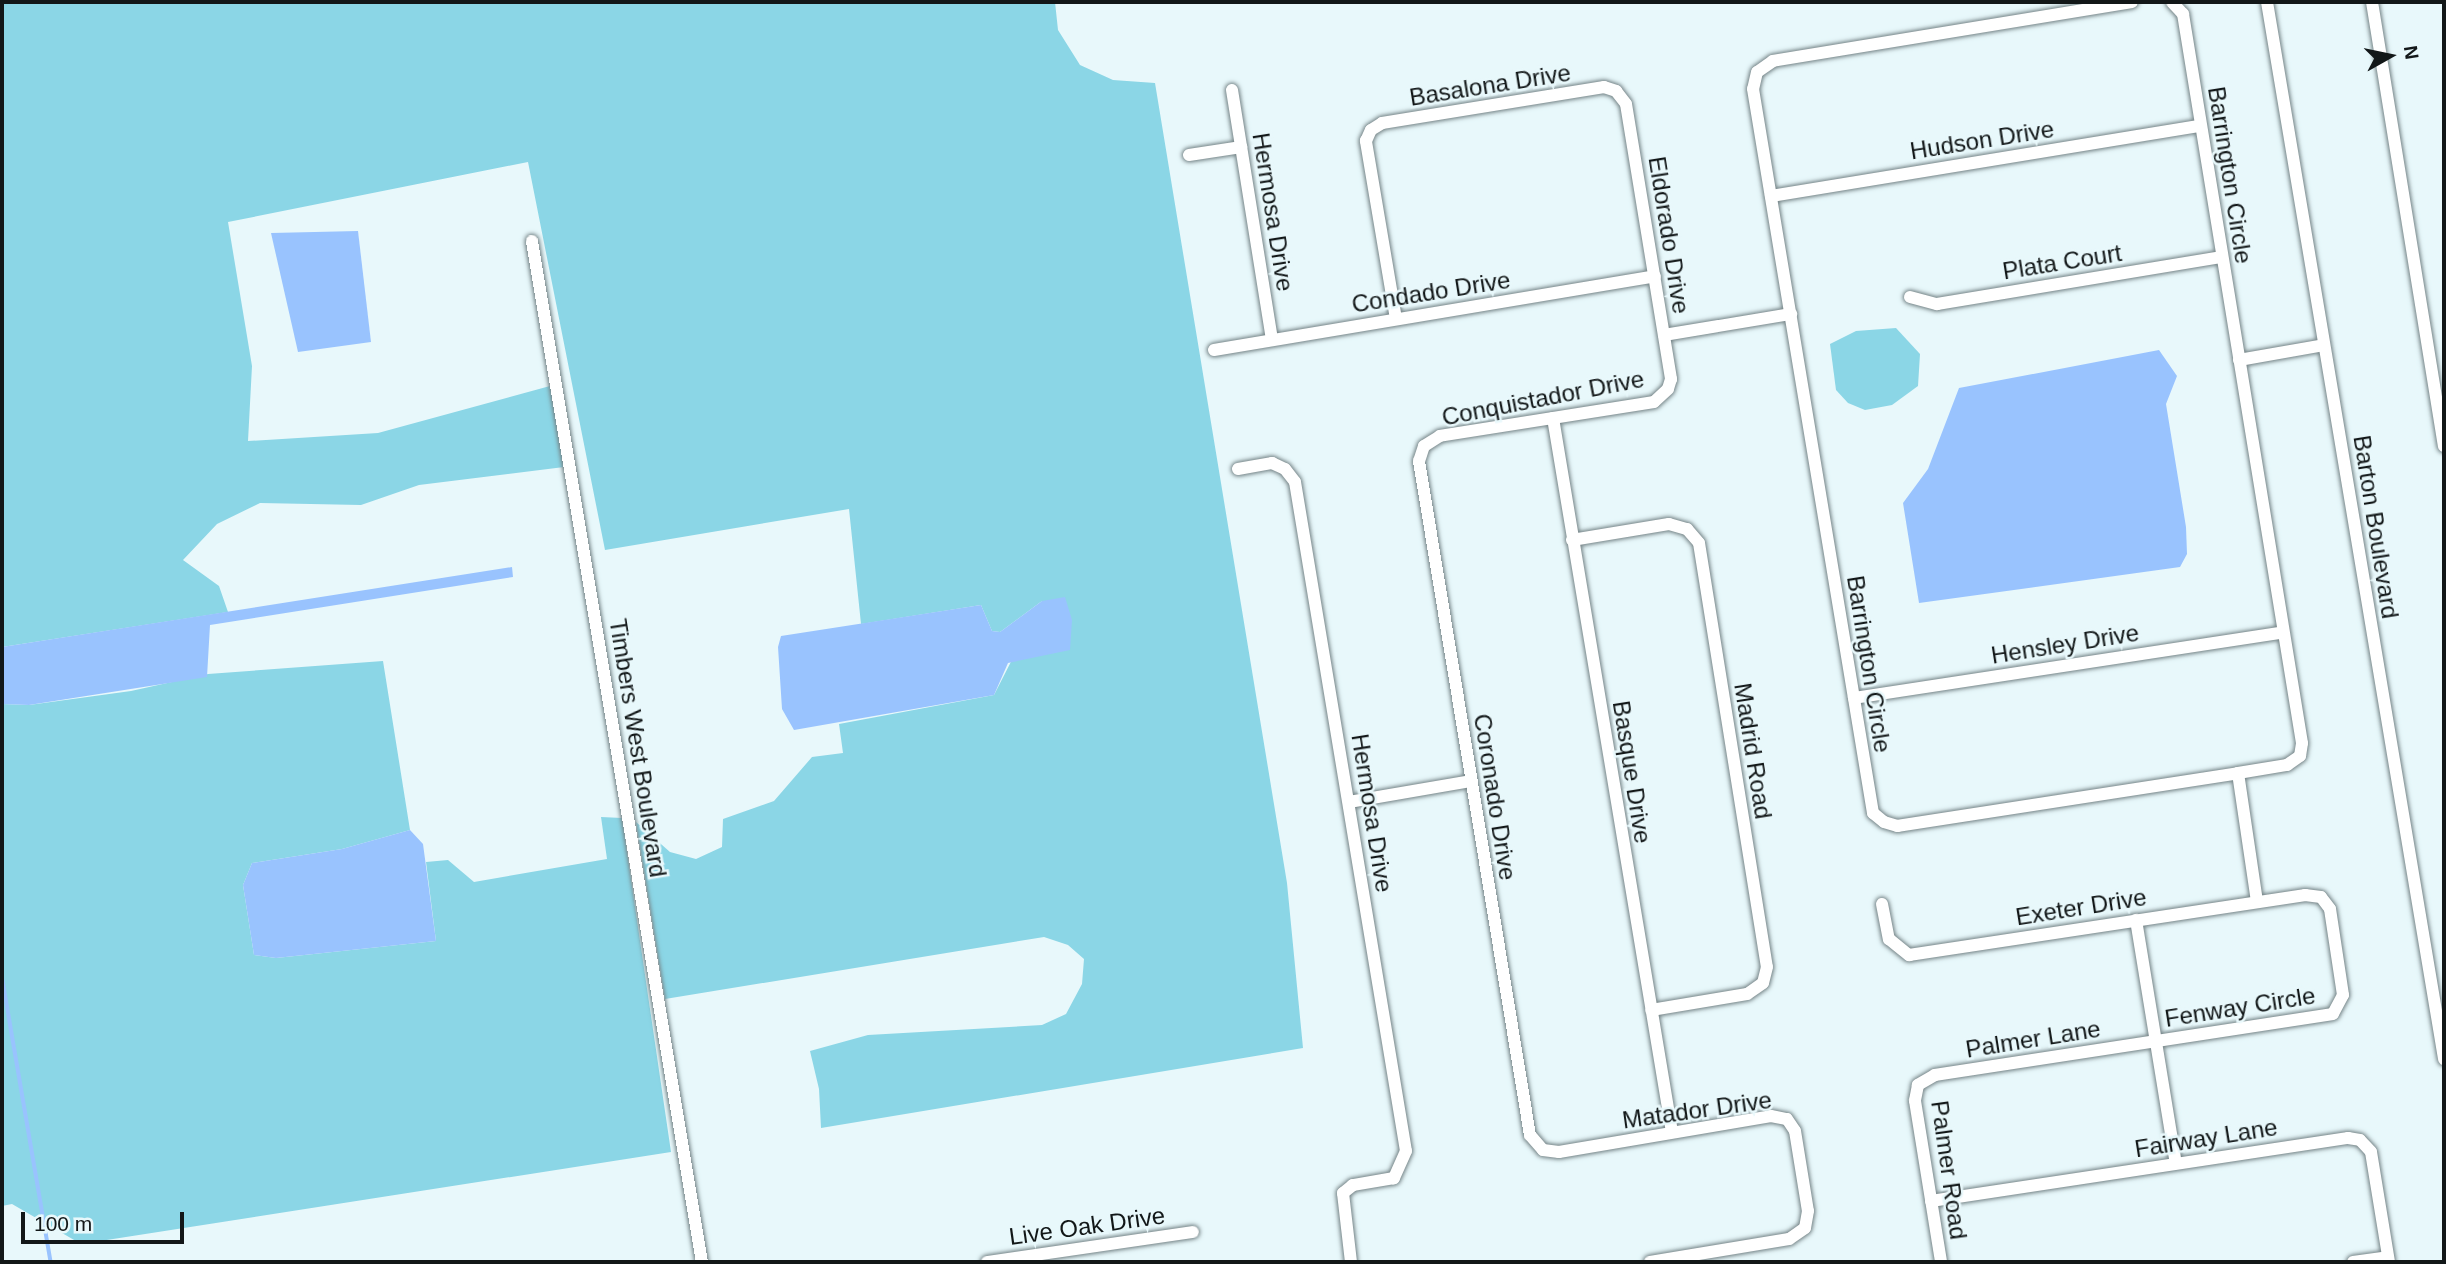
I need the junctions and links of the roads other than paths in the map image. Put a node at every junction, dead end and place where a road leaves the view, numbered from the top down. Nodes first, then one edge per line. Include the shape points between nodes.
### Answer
1 (2132, 2) edge
2 (2172, 2) edge
3 (2267, 2) edge
4 (2372, 2) edge
5 (1232, 90) dead end
6 (1616, 91) joint
7 (2200, 126) junction
8 (1241, 147) junction
9 (1189, 155) dead end
10 (1771, 196) junction
11 (532, 241) dead end
12 (2222, 257) junction
13 (1655, 276) junction
14 (1910, 297) dead end
15 (1791, 314) junction
16 (1396, 319) junction
17 (1664, 335) junction
18 (1272, 340) junction
19 (2324, 345) junction
20 (1214, 350) dead end
21 (2239, 360) junction
22 (1668, 389) joint
23 (1553, 418) junction
24 (1424, 446) joint
25 (2444, 446) edge
26 (1238, 469) dead end
27 (1572, 540) junction
28 (2283, 632) junction
29 (1854, 698) junction
30 (2238, 773) junction
31 (1470, 780) junction
32 (1349, 802) junction
33 (2321, 897) joint
34 (2257, 902) junction
35 (1882, 905) dead end
36 (2136, 920) junction
37 (1651, 1010) junction
38 (2156, 1041) junction
39 (2444, 1059) edge
40 (1918, 1085) joint
41 (1672, 1132) junction
42 (1543, 1150) joint
43 (2176, 1163) junction
44 (1931, 1201) junction
45 (1193, 1232) dead end
46 (1694, 1258) edge
47 (2389, 1260) edge
48 (702, 1262) edge
49 (987, 1262) edge
50 (1351, 1262) edge
51 (1650, 1262) edge
52 (1941, 1262) edge
53 (2353, 1262) edge

1 - 10 street, Barrington Circle via 1773,61 1757,72 1753,89
2 - 7 street, Barrington Circle via 2183,14
3 - 19 street, Barton Boulevard
4 - 25 street
5 - 8 street, Hermosa Drive
6 - 13 street, Eldorado Drive via 1626,104
6 - 16 street, Basalona Drive via 1604,87 1382,123 1371,130 1366,141
7 - 10 street, Hudson Drive
7 - 12 street, Barrington Circle
8 - 9 street
8 - 18 street, Hermosa Drive
10 - 15 street, Barrington Circle
11 - 48 street, Timbers West Boulevard
12 - 14 street, Plata Court via 1937,304
12 - 21 street, Barrington Circle
13 - 16 street, Condado Drive
13 - 17 street, Eldorado Drive
15 - 17 street
15 - 29 street, Barrington Circle
16 - 18 street, Condado Drive
17 - 22 street, Eldorado Drive via 1671,379
18 - 20 street, Condado Drive
19 - 21 street
19 - 39 street, Barton Boulevard
21 - 28 street, Barrington Circle
22 - 23 street, Conquistador Drive via 1654,402
23 - 24 street, Conquistador Drive via 1440,436
23 - 27 street, Basque Drive
24 - 31 street, Coronado Drive via 1419,461
26 - 32 street, Hermosa Drive via 1272,463 1286,469 1295,482
27 - 37 street, Basque Drive
27 - 37 street, Madrid Road via 1669,524 1688,529 1699,543 1767,967 1763,983 1747,995
28 - 29 street, Hensley Drive
28 - 30 street, Barrington Circle via 2302,743 2300,756 2287,765
29 - 30 street, Barrington Circle via 1873,813 1897,825
30 - 34 street
31 - 32 street
31 - 42 street, Coronado Drive via 1530,1135
32 - 50 street, Hermosa Drive via 1406,1151 1394,1178 1353,1185 1343,1193
33 - 34 street, Exeter Drive
33 - 38 street, Fenway Circle via 2330,909 2343,995 2333,1014
34 - 36 street, Exeter Drive
35 - 36 street, Exeter Drive via 1889,939 1909,955
36 - 38 street
37 - 41 street, Basque Drive
38 - 40 street, Palmer Lane via 1935,1075
38 - 43 street
40 - 44 street, Palmer Road via 1915,1101
41 - 42 street, Matador Drive via 1559,1152
41 - 46 street, Matador Drive via 1771,1116 1787,1119 1795,1131 1806,1198 1805,1228 1789,1239
43 - 44 street, Fairway Lane
43 - 47 street, Fairway Lane via 2360,1140 2371,1152
44 - 52 street, Palmer Road
45 - 49 street, Live Oak Drive
46 - 51 street
47 - 53 street

